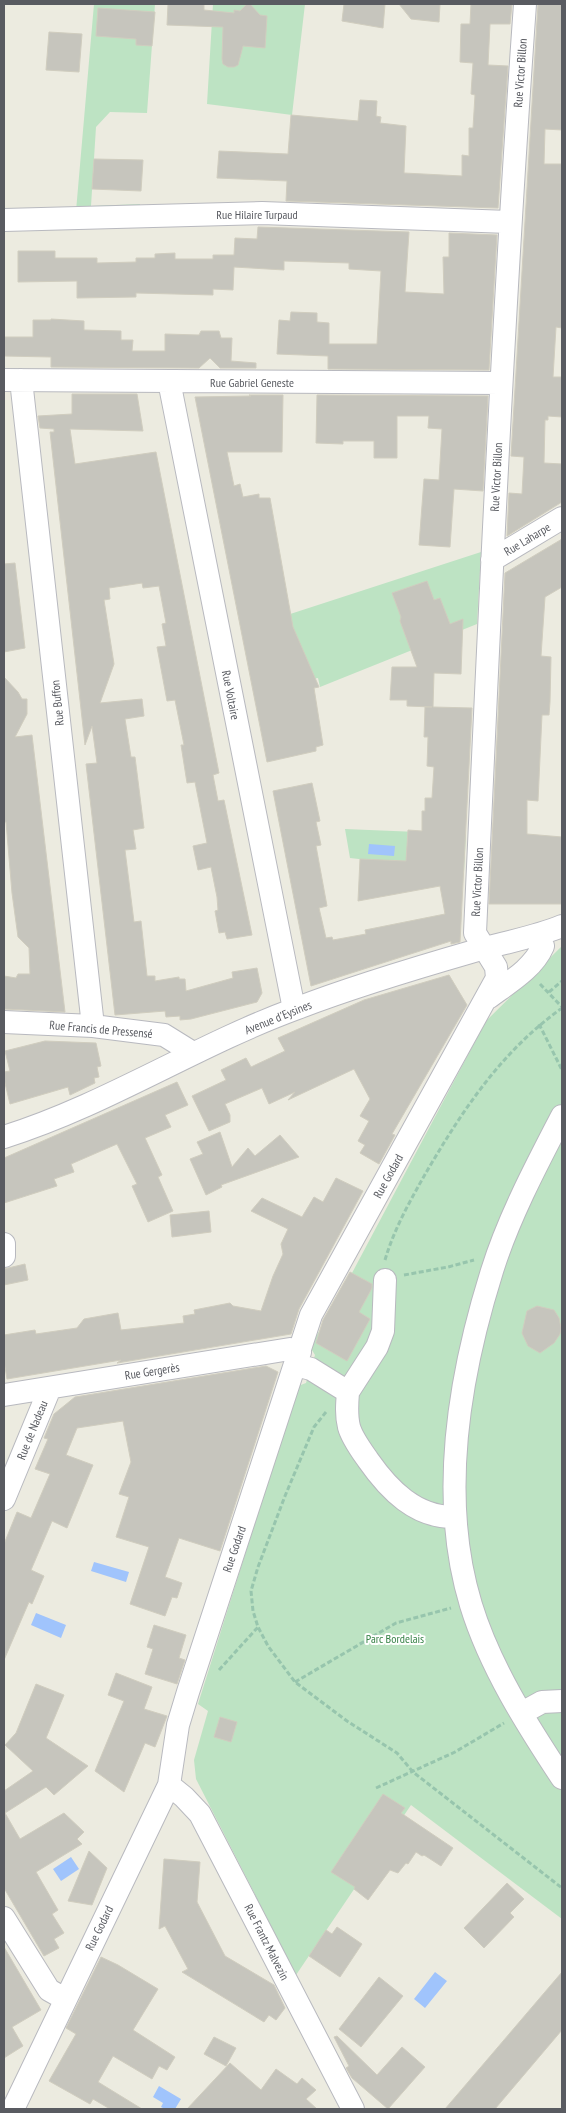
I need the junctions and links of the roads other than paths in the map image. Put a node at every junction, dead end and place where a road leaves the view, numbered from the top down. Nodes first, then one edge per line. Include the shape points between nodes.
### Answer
1 (525, 4) edge
2 (4, 220) edge
3 (509, 222) junction
4 (12, 380) edge
5 (169, 381) junction
6 (500, 383) junction
7 (562, 518) edge
8 (492, 560) junction
9 (562, 926) edge
10 (539, 934) junction
11 (484, 948) junction
12 (485, 1000) junction
13 (294, 1009) junction
14 (4, 1022) edge
15 (93, 1026) junction
16 (193, 1053) junction
17 (562, 1116) edge
18 (4, 1137) edge
19 (4, 1244) edge
20 (4, 1256) edge
21 (384, 1280) road end
22 (298, 1358) junction
23 (50, 1388) junction
24 (348, 1392) junction
25 (4, 1395) edge
26 (4, 1500) edge
27 (455, 1517) junction
28 (562, 1702) edge
29 (522, 1713) junction
30 (562, 1778) edge
31 (168, 1785) junction
32 (4, 1918) edge
33 (65, 1999) junction
34 (12, 2109) edge
35 (353, 2109) edge

1 - 3 street, Rue Victor Billon
2 - 3 street, Rue Hilaire Turpaud via 262,213
3 - 6 street, Rue Victor Billon
4 - 5 street, Rue Gabriel Geneste
4 - 15 street, Rue Buffon
5 - 6 street, Rue Gabriel Geneste
5 - 13 street, Rue Voltaire
6 - 8 street, Rue Victor Billon
7 - 8 street, Rue Laharpe
8 - 11 street, Rue Victor Billon via 475,933
9 - 10 street, Avenue d'Eysines
10 - 11 street, Avenue d'Eysines
10 - 12 street via 543,946 539,956
11 - 12 street, Rue Victor Billon via 496,967 496,978
11 - 13 street, Avenue d'Eysines
12 - 22 street, Rue Godard via 311,1315
13 - 16 street, Avenue d'Eysines
14 - 15 street, Rue Francis de Pressensé
15 - 16 street, Rue Francis de Pressensé via 164,1035
16 - 18 street, Avenue d'Eysines via 110,1096
17 - 27 street via 540,1157 500,1250 474,1335 457,1438
19 - 20 street
21 - 24 street via 383,1331 377,1347
22 - 23 street, Rue Gergerès via 290,1349
22 - 24 street, Rue Gergerès
22 - 31 street, Rue Godard via 178,1725
23 - 25 street, Rue Gergerès
23 - 26 street, Rue de Nadeau
24 - 27 street via 350,1428 360,1449 390,1488 427,1514
27 - 29 street via 471,1604 492,1659
28 - 29 street via 542,1702
29 - 30 street
31 - 33 street, Rue Godard
31 - 35 street, Rue Frantz Malvezin via 200,1814
32 - 33 street via 49,1990
33 - 34 street, Rue Godard

